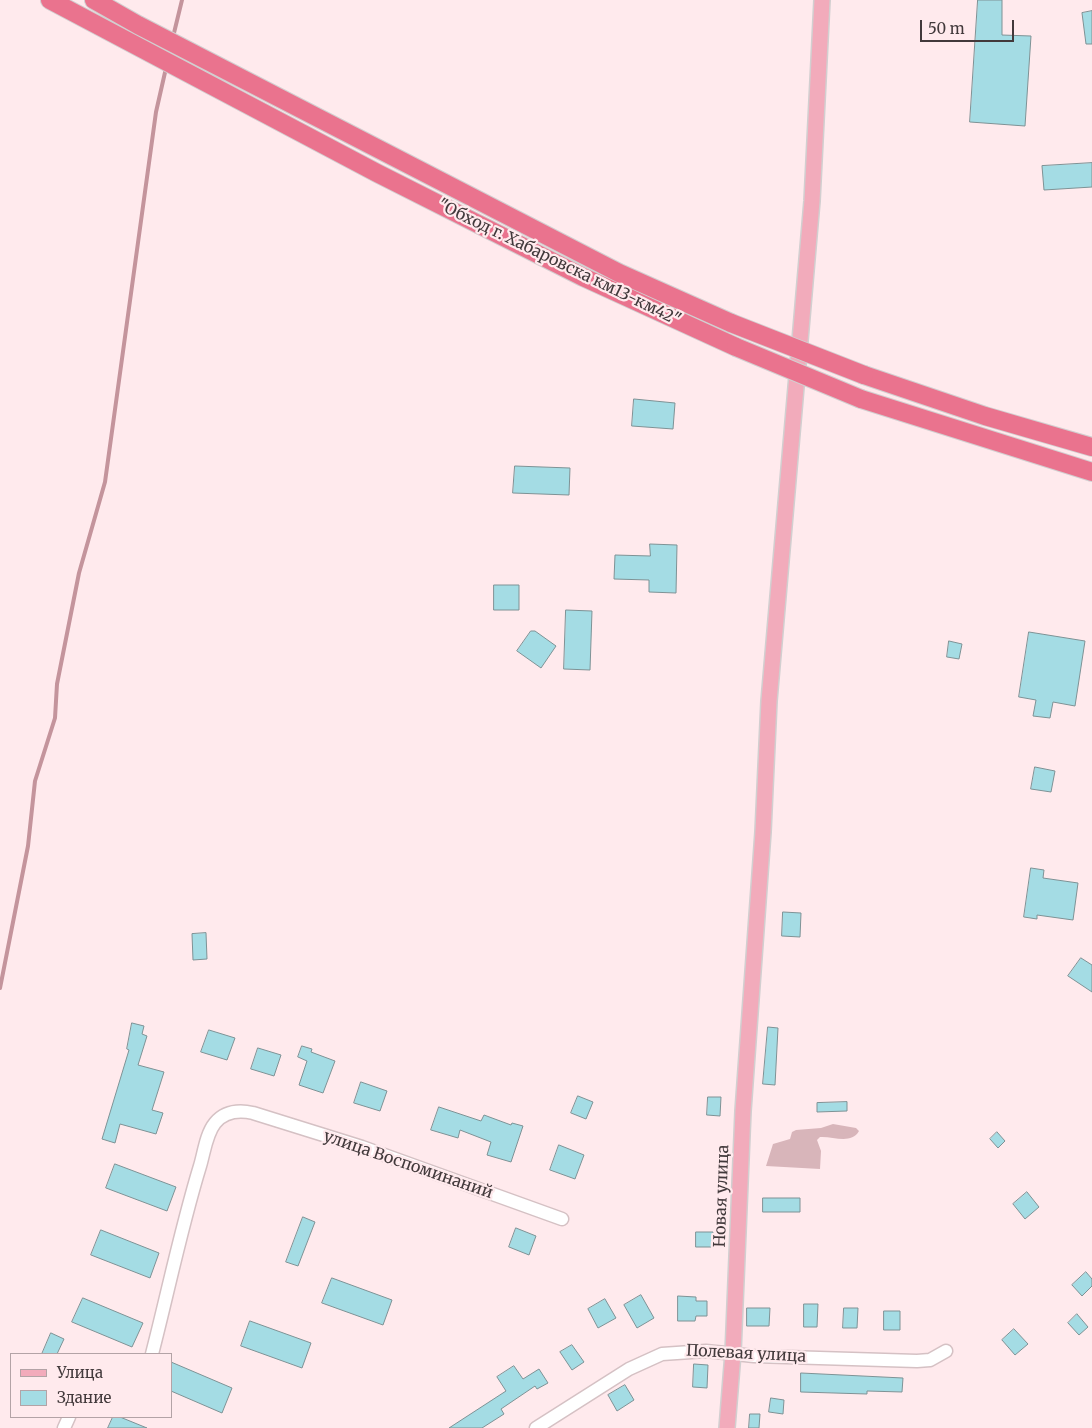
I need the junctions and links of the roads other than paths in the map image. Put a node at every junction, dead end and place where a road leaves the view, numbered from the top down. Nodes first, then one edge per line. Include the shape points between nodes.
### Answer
1 (50, 0) edge
2 (94, 0) edge
3 (822, 0) edge
4 (1092, 447) edge
5 (1092, 472) edge
6 (562, 1219) dead end
7 (946, 1351) dead end
8 (733, 1352) junction
9 (152, 1353) edge
10 (536, 1428) edge
11 (726, 1428) edge

1 - 5 highway, "Обход г. Хабаровска км13-км42", bridge via 574,273 736,347 861,399
2 - 4 highway, "Обход г. Хабаровска км13-км42", bridge via 619,273 731,323 864,375 985,416
3 - 8 main road, Новая улица via 812,201 770,701 752,966
6 - 9 street, улица Воспоминаний via 362,1147 253,1113 232,1112 214,1124 209,1135
7 - 8 street, Полевая улица via 930,1360 917,1361 754,1356
8 - 10 street, Полевая улица via 682,1351 646,1359
8 - 11 main road, Новая улица

